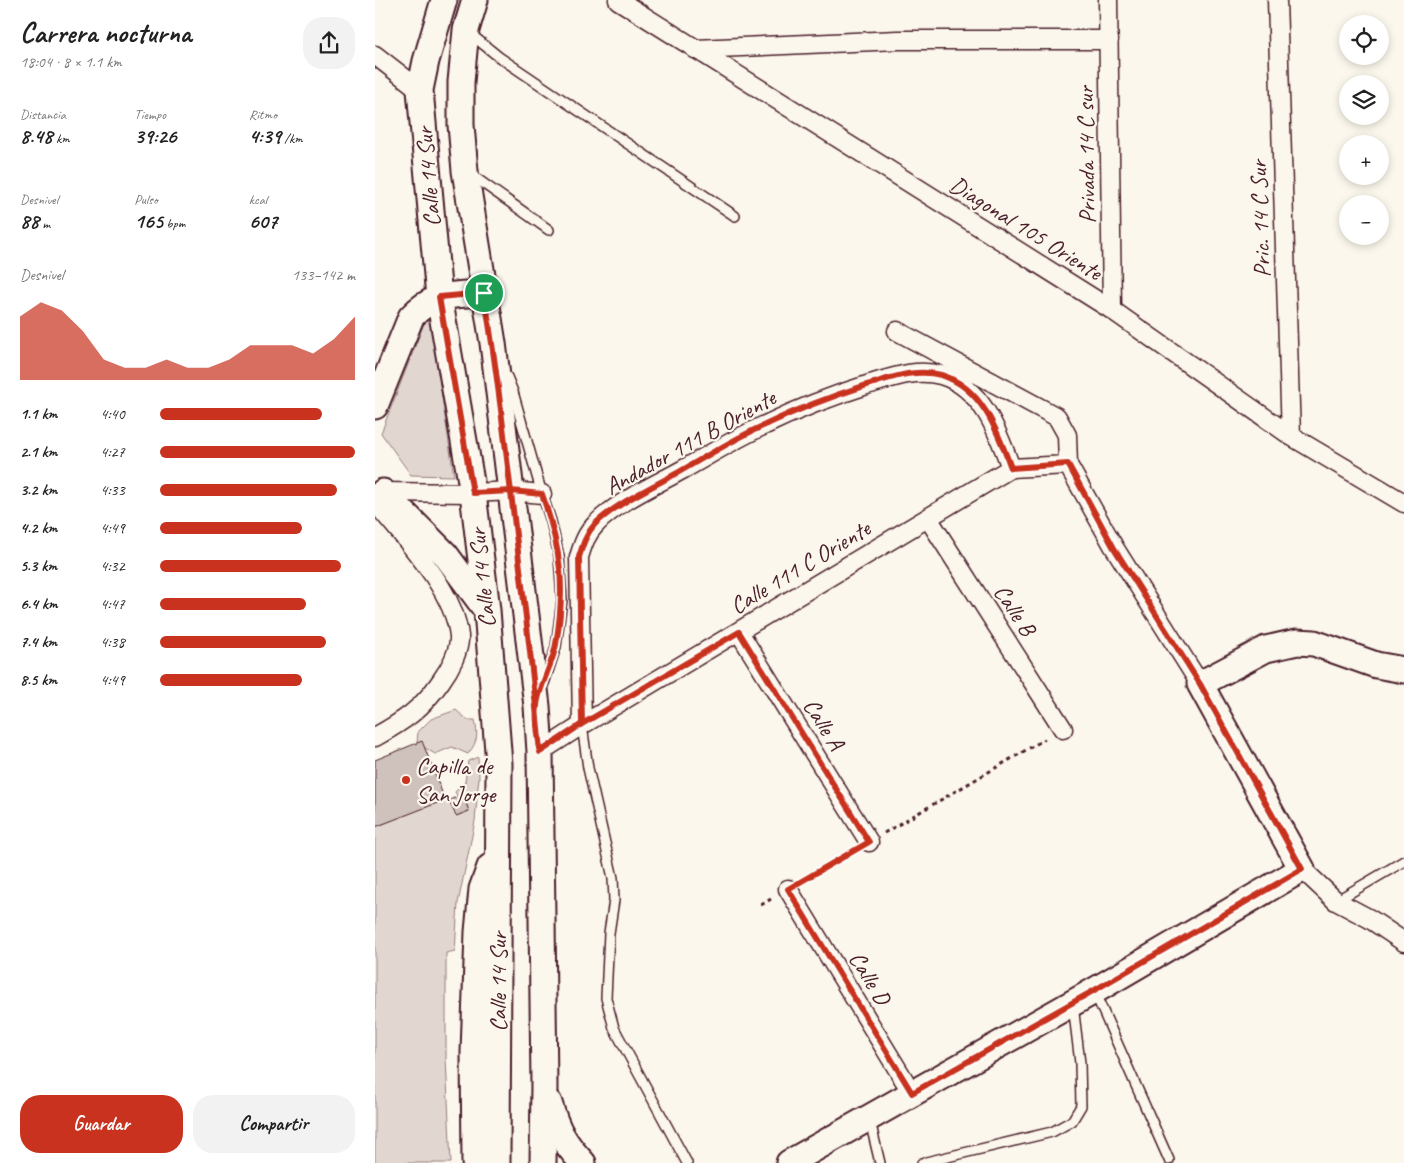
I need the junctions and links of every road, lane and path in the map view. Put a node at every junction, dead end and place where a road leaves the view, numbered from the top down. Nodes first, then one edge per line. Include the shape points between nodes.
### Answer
1 (444, 0) edge
2 (475, 0) edge
3 (618, 0) edge
4 (1108, 0) edge
5 (1277, 0) edge
6 (466, 30) junction
7 (1109, 40) junction
8 (695, 49) junction
9 (375, 55) edge
10 (420, 90) junction
11 (465, 171) junction
12 (735, 216) dead end
13 (549, 230) dead end
14 (484, 293) junction
15 (439, 297) junction
16 (1112, 310) junction
17 (897, 331) dead end
18 (493, 343) junction
19 (375, 406) edge
20 (1291, 436) junction
21 (1068, 464) junction
22 (1011, 468) junction
23 (511, 491) junction
24 (473, 493) junction
25 (542, 494) junction
26 (378, 495) edge
27 (1404, 503) edge
28 (928, 518) junction
29 (487, 610) junction
30 (739, 632) junction
31 (1404, 670) edge
32 (1200, 684) junction
33 (537, 706) junction
34 (582, 724) junction
35 (1063, 729) joint
36 (375, 737) edge
37 (540, 752) junction
38 (869, 842) junction
39 (499, 851) junction
40 (1404, 861) edge
41 (1302, 869) junction
42 (788, 889) junction
43 (1336, 902) junction
44 (761, 905) dead end
45 (1404, 942) edge
46 (1083, 997) junction
47 (544, 1085) junction
48 (912, 1093) junction
49 (869, 1118) junction
50 (1169, 1160) dead end
51 (475, 1163) edge
52 (497, 1163) edge
53 (543, 1163) edge
54 (583, 1163) edge
55 (687, 1163) edge
56 (789, 1163) edge
57 (879, 1163) edge
58 (922, 1163) edge

1 - 10 main road, Calle 14 Sur
2 - 6 main road, Calle 14 Sur
3 - 8 street, Diagonal 105 Oriente
4 - 7 street, Privada 14 C sur
5 - 20 street, Pric. 14 C Sur
6 - 11 main road, Calle 14 Sur via 461,82
6 - 12 lane via 499,57
7 - 8 street via 898,40
7 - 16 street, Privada 14 C sur
8 - 16 street, Diagonal 105 Oriente
9 - 10 street
10 - 15 main road, Calle 14 Sur
11 - 13 lane
11 - 14 main road, Calle 14 Sur
14 - 15 main road
14 - 18 main road, Calle 14 Sur
15 - 19 main road via 419,308 411,317
15 - 24 main road, Calle 14 Sur
16 - 20 street, Diagonal 105 Oriente
17 - 21 street via 1057,417 1067,435
18 - 23 main road, Calle 14 Sur
18 - 25 lane via 513,392
20 - 27 street, Diagonal 105 Oriente
21 - 22 street, Calle 111 C Oriente
21 - 32 street via 1114,548
22 - 28 street, Calle 111 C Oriente
22 - 34 street, Andador 111 B Oriente via 998,430 977,398 960,384 921,372 899,375 832,396 763,425 628,500 596,523 585,538 579,557
23 - 24 street
23 - 25 street
23 - 33 main road, Calle 14 Sur
24 - 26 street
24 - 29 main road, Calle 14 Sur
25 - 33 lane via 559,556 562,600 556,647
26 - 29 main road via 445,554
26 - 36 street via 447,598 459,638 447,672 419,709
28 - 30 street, Calle 111 C Oriente
28 - 35 street, Calle B
29 - 39 main road, Calle 14 Sur via 499,764
30 - 34 street, Calle 111 C Oriente
30 - 38 street, Calle A
31 - 32 main road via 1376,666 1314,643 1297,642 1266,649
32 - 41 main road
33 - 37 main road, Calle 14 Sur
34 - 37 street, Calle 111 C Oriente
34 - 55 lane via 588,768 613,878 606,998 614,1028
35 - 38 path
37 - 47 main road, Calle 14 Sur
38 - 42 path
39 - 51 main road via 482,889 478,932
39 - 52 main road, Calle 14 Sur
40 - 43 lane
41 - 43 street
41 - 46 main road
42 - 44 path
42 - 48 street, Calle D
43 - 45 street via 1371,919
46 - 48 main road
46 - 50 lane
46 - 58 lane via 1079,1063 1081,1106 1072,1121 1052,1132
47 - 53 main road, Calle 14 Sur
47 - 54 main road via 555,1126 569,1149
48 - 49 main road
49 - 56 main road
49 - 57 lane

